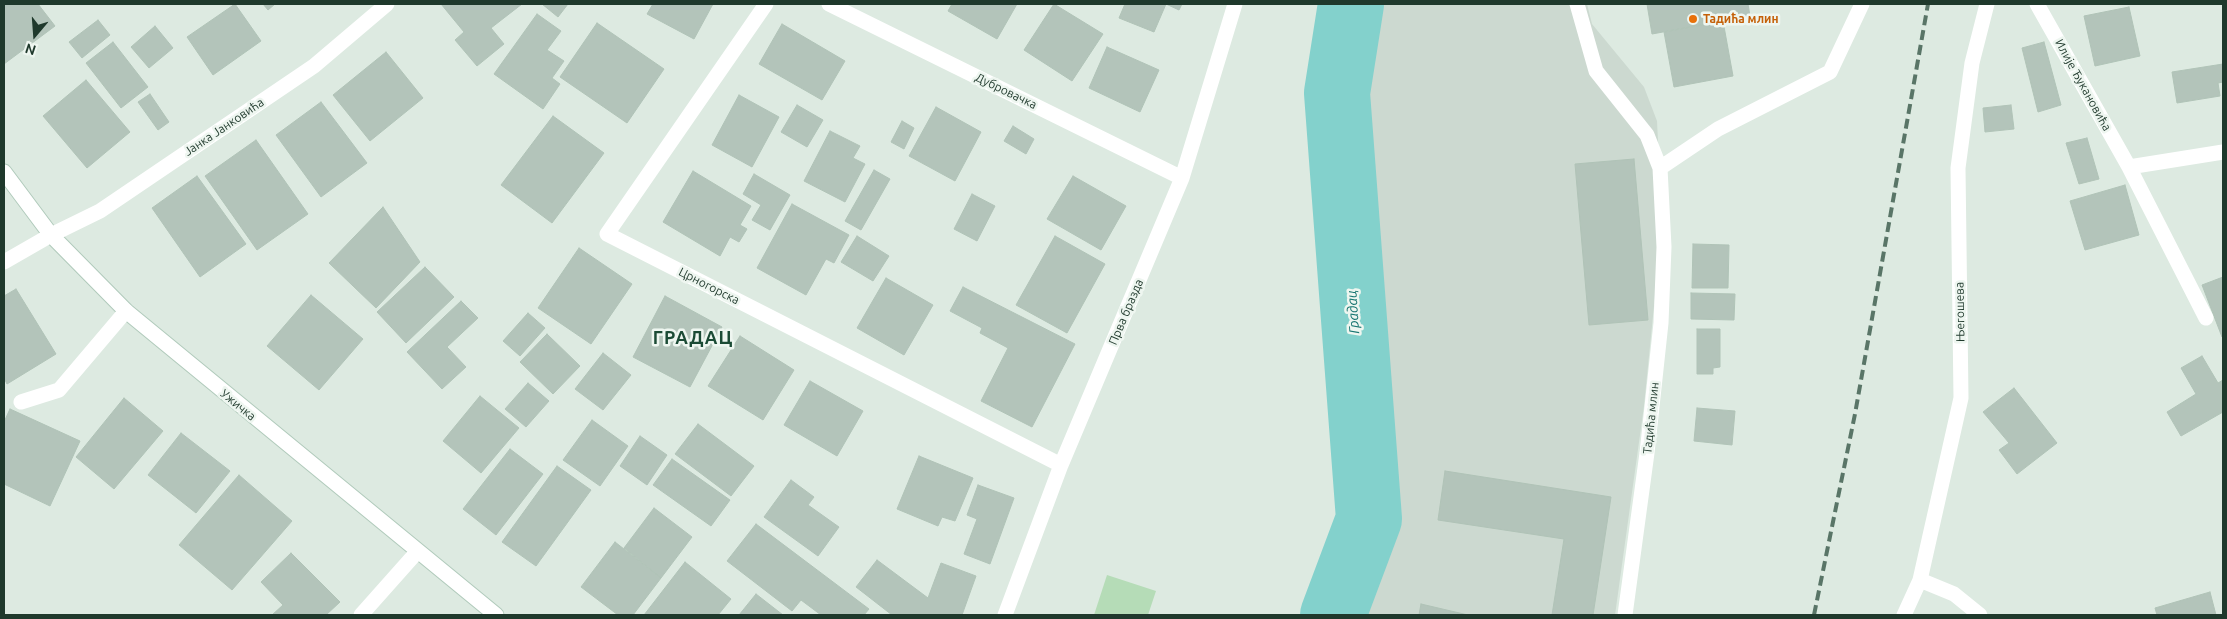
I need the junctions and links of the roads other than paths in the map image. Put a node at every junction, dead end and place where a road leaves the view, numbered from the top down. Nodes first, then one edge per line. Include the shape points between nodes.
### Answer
1 (386, 4) edge
2 (766, 4) edge
3 (829, 4) edge
4 (1235, 4) edge
5 (1576, 4) edge
6 (1862, 4) edge
7 (1987, 4) edge
8 (2037, 4) edge
9 (2223, 152) edge
10 (2129, 167) junction
11 (1660, 168) junction
12 (4, 172) edge
13 (1182, 178) junction
14 (51, 235) junction
15 (4, 262) edge
16 (126, 311) junction
17 (2206, 318) dead end
18 (21, 402) dead end
19 (1061, 465) junction
20 (417, 552) junction
21 (1920, 580) junction
22 (362, 615) edge
23 (496, 615) edge
24 (1004, 615) edge
25 (1625, 615) edge
26 (1904, 615) edge
27 (1980, 615) edge

1 - 14 street, Јанка Јанковића via 314,66 100,212
2 - 19 street, Црногорска via 607,234
3 - 13 street, Дубровачка
4 - 13 street, Прва бразда
5 - 11 street, Тадића млин via 1596,71 1647,135
6 - 11 street via 1830,72 1718,129
7 - 21 street, Његошева via 1972,63 1958,168 1961,398
8 - 10 street, Илије Ђукановића
9 - 10 street
10 - 17 street, Илије Ђукановића
11 - 25 street, Тадића млин via 1664,247 1661,323 1648,453
12 - 14 street, Ужичка
13 - 19 street, Прва бразда
14 - 15 street, Јанка Јанковића
14 - 16 street, Ужичка
16 - 18 street via 59,390
16 - 20 street, Ужичка
19 - 24 street, Прва бразда
20 - 22 street
20 - 23 street, Ужичка
21 - 26 street, Његошева
21 - 27 street via 1954,594

